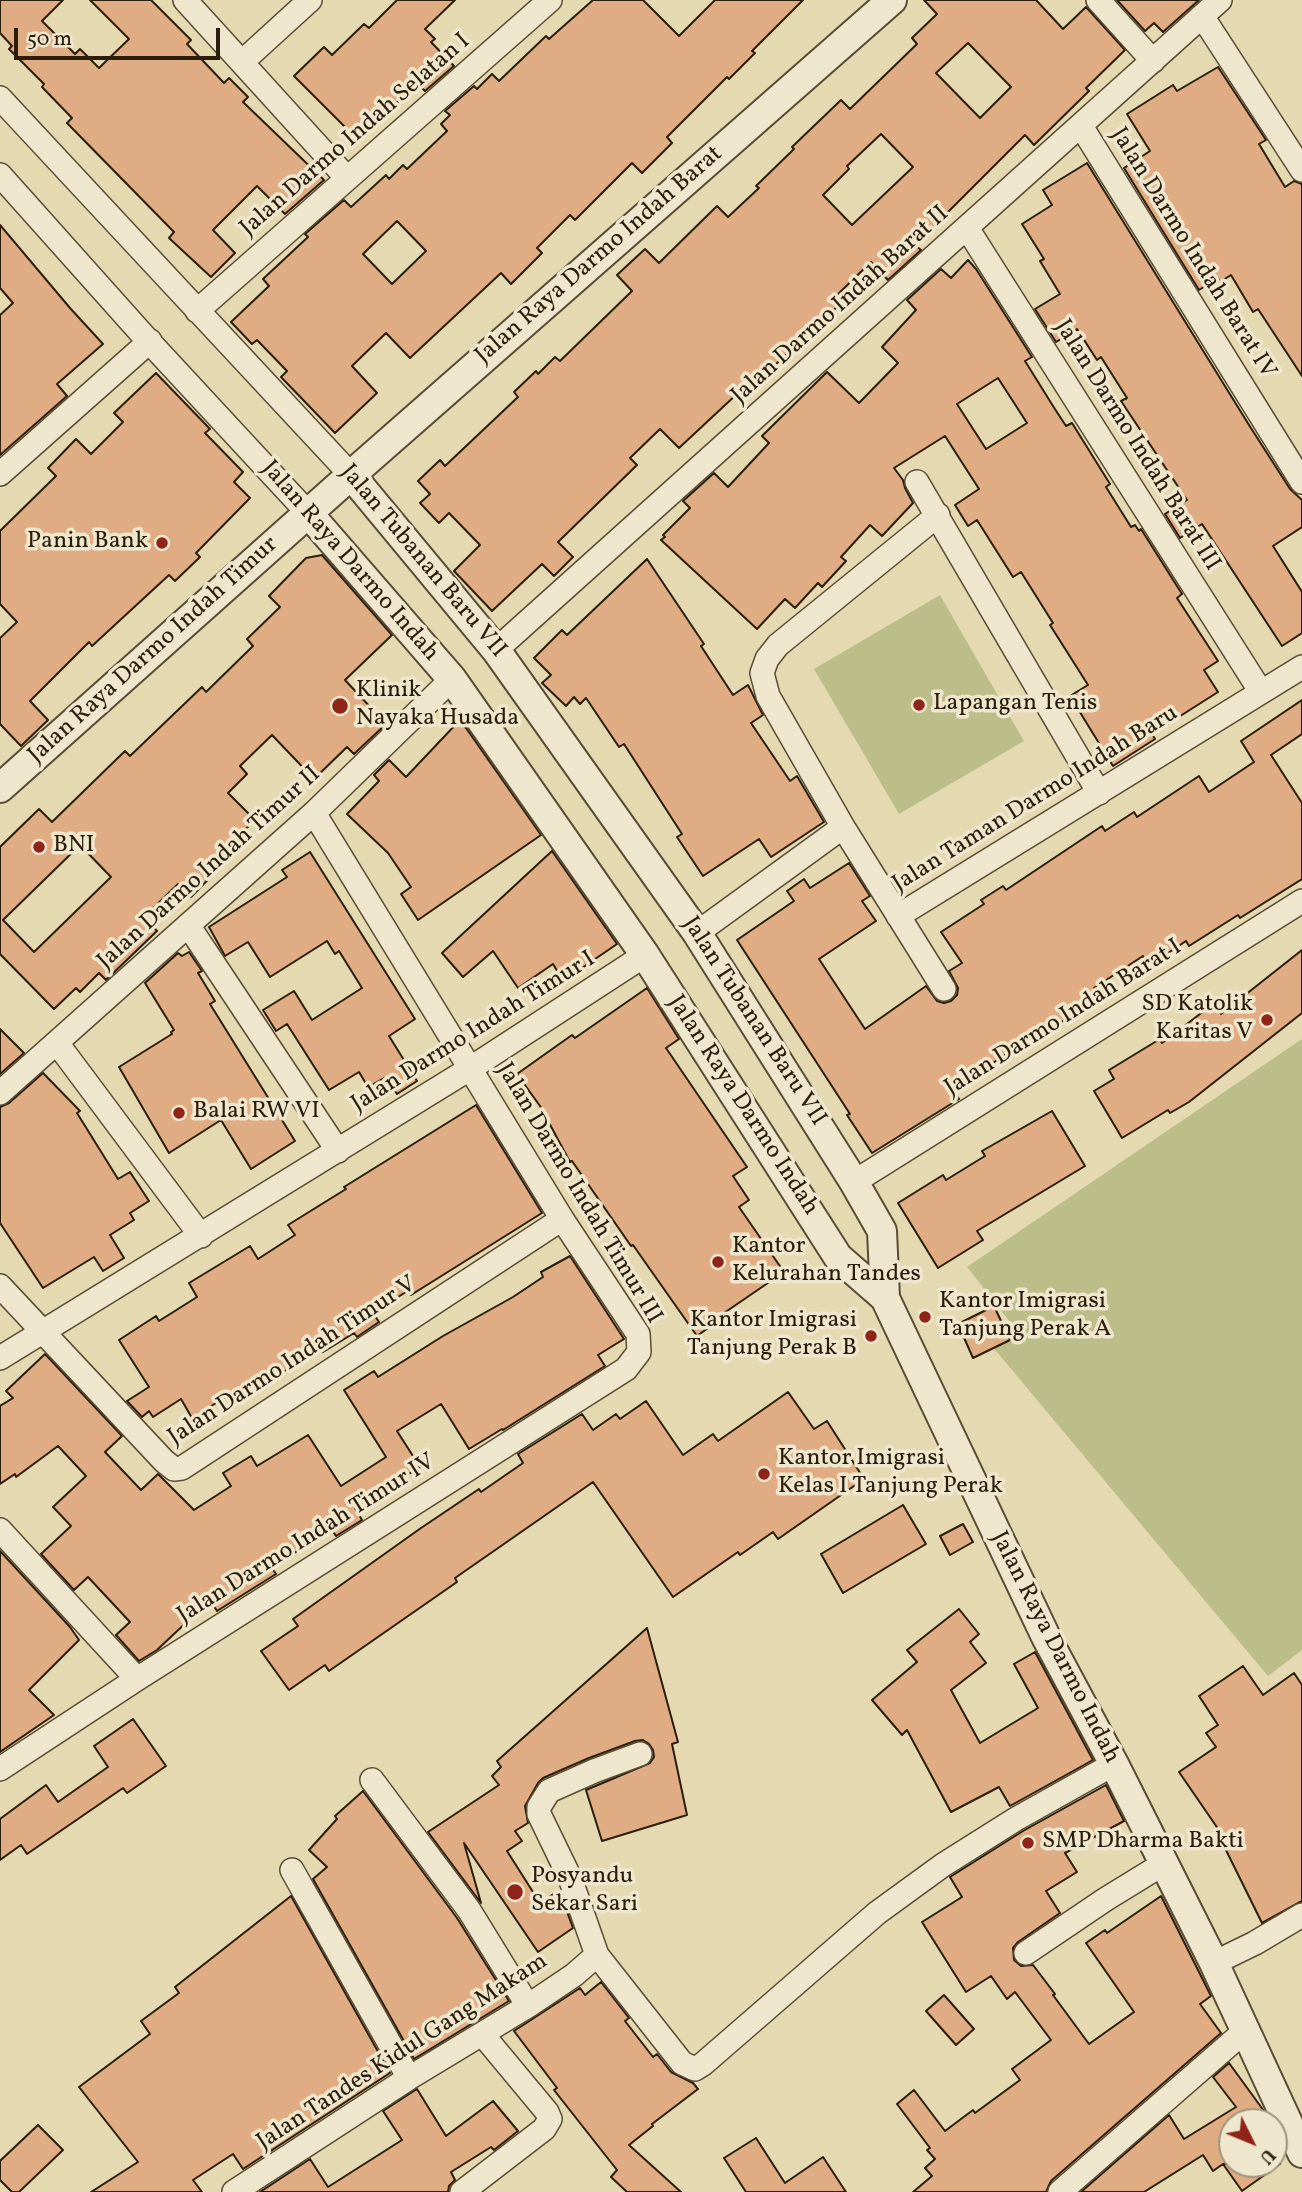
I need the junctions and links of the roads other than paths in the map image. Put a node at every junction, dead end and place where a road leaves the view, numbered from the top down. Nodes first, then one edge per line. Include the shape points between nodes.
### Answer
1 (185, 0) edge
2 (310, 0) edge
3 (550, 0) edge
4 (892, 0) edge
5 (1098, 0) edge
6 (1220, 0) edge
7 (1202, 16) junction
8 (1153, 61) junction
9 (242, 62) junction
10 (0, 99) edge
11 (1081, 126) junction
12 (1302, 170) edge
13 (0, 175) edge
14 (346, 177) junction
15 (967, 228) junction
16 (197, 312) junction
17 (150, 341) junction
18 (0, 474) edge
19 (351, 475) junction
20 (917, 482) dead end
21 (1302, 482) edge
22 (308, 513) junction
23 (938, 515) junction
24 (496, 650) junction
25 (1302, 667) edge
26 (452, 679) junction
27 (1261, 692) junction
28 (0, 788) edge
29 (1099, 793) junction
30 (314, 813) junction
31 (843, 827) junction
32 (1302, 901) edge
33 (898, 916) junction
34 (188, 925) junction
35 (697, 933) junction
36 (645, 955) junction
37 (944, 989) dead end
38 (57, 1043) junction
39 (471, 1068) junction
40 (0, 1093) edge
41 (338, 1151) junction
42 (854, 1182) junction
43 (562, 1219) junction
44 (201, 1236) junction
45 (0, 1286) edge
46 (885, 1298) junction
47 (44, 1331) junction
48 (639, 1352) joint
49 (0, 1358) edge
50 (0, 1530) edge
51 (136, 1679) junction
52 (640, 1754) dead end
53 (1114, 1765) junction
54 (0, 1769) edge
55 (372, 1780) dead end
56 (1163, 1864) junction
57 (292, 1870) dead end
58 (1302, 1915) edge
59 (1026, 1953) dead end
60 (597, 1955) junction
61 (1214, 1963) junction
62 (528, 2007) junction
63 (1246, 2030) junction
64 (483, 2035) junction
65 (409, 2078) junction
66 (1302, 2153) edge
67 (234, 2192) edge
68 (462, 2192) edge
69 (1060, 2192) edge

1 - 9 street
2 - 9 street
3 - 14 street, Jalan Darmo Indah Selatan I
4 - 19 street, Jalan Raya Darmo Indah Barat
5 - 8 street
6 - 7 street, Jalan Darmo Indah Barat II
7 - 8 street, Jalan Darmo Indah Barat II
7 - 12 street
8 - 11 street, Jalan Darmo Indah Barat II
9 - 14 street
10 - 16 street, Jalan Tubanan Baru VII
11 - 15 street, Jalan Darmo Indah Barat II
11 - 21 street, Jalan Darmo Indah Barat IV
13 - 17 street, Jalan Raya Darmo Indah
14 - 16 street, Jalan Darmo Indah Selatan I
15 - 24 street, Jalan Darmo Indah Barat II
15 - 27 street, Jalan Darmo Indah Barat III
16 - 19 street, Jalan Tubanan Baru VII
17 - 18 street
17 - 22 street, Jalan Raya Darmo Indah
19 - 22 street, Jalan Raya Darmo Indah Barat
19 - 24 street, Jalan Tubanan Baru VII
20 - 23 street
22 - 26 street, Jalan Raya Darmo Indah
22 - 28 street, Jalan Raya Darmo Indah Timur
23 - 29 street
23 - 31 street, Jalan Taman Darmo Indah Baru via 778,645 762,673 768,696
24 - 35 street, Jalan Tubanan Baru VII
25 - 27 street, Jalan Taman Darmo Indah Baru
26 - 30 street, Jalan Darmo Indah Timur II
26 - 36 street, Jalan Raya Darmo Indah
27 - 29 street, Jalan Taman Darmo Indah Baru
29 - 33 street, Jalan Taman Darmo Indah Baru
30 - 34 street, Jalan Darmo Indah Timur II
30 - 39 street, Jalan Darmo Indah Timur III
31 - 33 street, Jalan Taman Darmo Indah Baru
31 - 35 street
32 - 42 street, Jalan Darmo Indah Barat I
33 - 37 street
34 - 38 street, Jalan Darmo Indah Timur II
34 - 41 street
35 - 42 street, Jalan Tubanan Baru VII
36 - 39 street, Jalan Darmo Indah Timur I
36 - 46 street, Jalan Raya Darmo Indah via 838,1257
38 - 40 street, Jalan Darmo Indah Timur II
38 - 44 street
39 - 41 street, Jalan Darmo Indah Timur I
39 - 43 street, Jalan Darmo Indah Timur III
41 - 44 street, Jalan Darmo Indah Timur I
42 - 46 street, Jalan Tubanan Baru VII via 882,1231
43 - 47 street, Jalan Darmo Indah Timur V via 181,1468 174,1469 164,1461
43 - 48 street, Jalan Darmo Indah Timur III via 638,1334
44 - 47 street, Jalan Darmo Indah Timur I
45 - 47 street
46 - 53 street, Jalan Raya Darmo Indah via 1046,1637
47 - 49 street, Jalan Darmo Indah Timur I
48 - 51 street, Jalan Darmo Indah Timur IV via 626,1369
50 - 51 street
51 - 54 street, Jalan Darmo Indah Timur IV
52 - 60 street via 550,1791 539,1807
53 - 56 street, Jalan Raya Darmo Indah
53 - 60 street via 1016,1819 877,1913 699,2067 691,2069 682,2063
55 - 62 street via 469,1910
56 - 59 street
56 - 61 street, Jalan Raya Darmo Indah
57 - 65 street
58 - 61 street
60 - 62 street, Jalan Tandes Kidul Gang Makam
61 - 63 street, Jalan Raya Darmo Indah
62 - 64 street, Jalan Tandes Kidul Gang Makam
63 - 66 street, Jalan Raya Darmo Indah
63 - 69 street
64 - 65 street, Jalan Tandes Kidul Gang Makam
64 - 68 street via 550,2119 544,2129
65 - 67 street, Jalan Tandes Kidul Gang Makam

